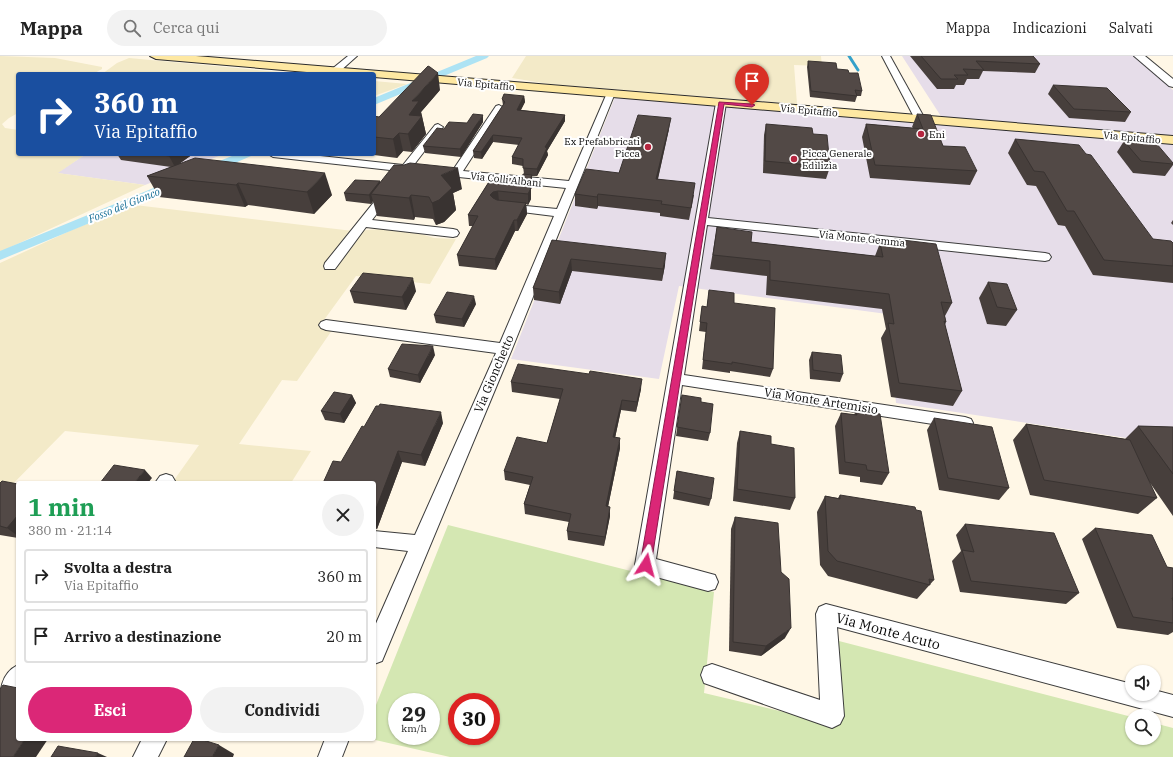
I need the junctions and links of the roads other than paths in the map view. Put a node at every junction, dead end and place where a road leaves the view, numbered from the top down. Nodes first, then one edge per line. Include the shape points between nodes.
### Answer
1 (156, 56) edge
2 (163, 56) edge
3 (353, 56) edge
4 (886, 56) edge
5 (1139, 56) edge
6 (196, 58) edge
7 (335, 71) junction
8 (348, 72) edge
9 (376, 74) edge
10 (1173, 84) edge
11 (610, 94) junction
12 (721, 103) junction
13 (499, 108) edge
14 (920, 119) junction
15 (438, 127) edge
16 (1173, 140) edge
17 (292, 156) edge
18 (406, 168) junction
19 (456, 174) junction
20 (572, 185) junction
21 (499, 206) edge
22 (561, 212) junction
23 (702, 222) junction
24 (363, 223) junction
25 (454, 233) dead end
26 (1045, 257) dead end
27 (330, 266) dead end
28 (326, 325) dead end
29 (505, 349) junction
30 (676, 379) junction
31 (966, 423) edge
32 (376, 539) edge
33 (421, 544) junction
34 (708, 582) dead end
35 (376, 648) edge
36 (712, 676) dead end
37 (16, 679) edge
38 (0, 700) edge
39 (1173, 706) edge
40 (154, 741) edge
41 (336, 741) edge
42 (145, 757) edge
43 (330, 757) edge

1 - 2 main road, Via Epitaffio
2 - 6 main road, Via Epitaffio
3 - 7 street
4 - 14 street
5 - 10 street
6 - 7 main road, Via Epitaffio
7 - 8 main road, Via Epitaffio
9 - 11 main road, Via Epitaffio
11 - 12 main road, Via Epitaffio
11 - 20 street, Via Gionchetto
12 - 14 main road, Via Epitaffio
12 - 23 street
13 - 19 street
14 - 16 main road, Via Epitaffio
15 - 18 street
17 - 18 street, Via Colli Albani
18 - 19 street, Via Colli Albani
18 - 24 street
19 - 20 street, Via Colli Albani
20 - 22 street, Via Gionchetto
21 - 22 street
22 - 29 street, Via Gionchetto
23 - 26 street, Via Monte Gemma
23 - 30 street
24 - 25 street
24 - 27 street
28 - 29 street
29 - 33 street, Via Gionchetto
30 - 31 street, Via Monte Artemisio
30 - 34 street via 646,565
32 - 33 street
33 - 35 street, Via Gionchetto
36 - 39 street, Via Monte Acuto via 832,716 826,614
37 - 38 street
40 - 42 street
41 - 43 street

